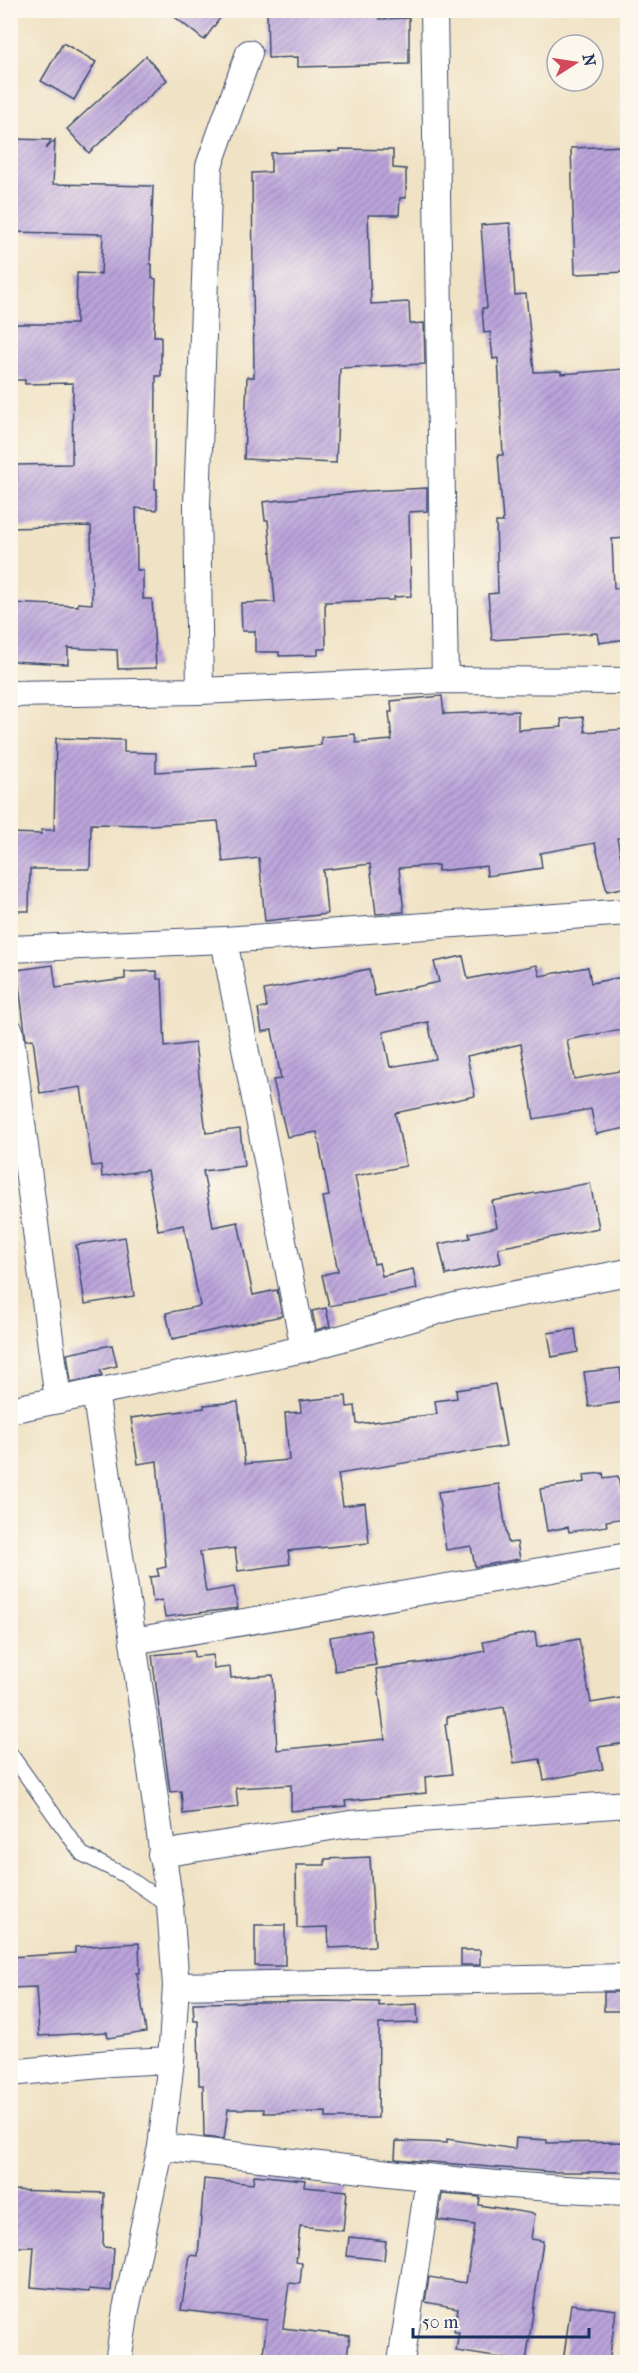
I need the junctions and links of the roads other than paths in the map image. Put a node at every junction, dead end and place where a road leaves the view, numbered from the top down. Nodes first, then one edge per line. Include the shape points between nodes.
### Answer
1 (434, 10) edge
2 (249, 53) dead end
3 (445, 680) junction
4 (627, 681) edge
5 (200, 691) junction
6 (10, 694) edge
7 (627, 912) edge
8 (224, 940) junction
9 (10, 949) edge
10 (10, 1031) edge
11 (627, 1272) edge
12 (304, 1349) junction
13 (95, 1392) junction
14 (58, 1400) junction
15 (10, 1410) edge
16 (627, 1556) edge
17 (133, 1641) junction
18 (10, 1753) edge
19 (627, 1804) edge
20 (161, 1854) junction
21 (170, 1906) junction
22 (627, 1977) edge
23 (176, 1986) junction
24 (171, 2061) junction
25 (10, 2073) edge
26 (161, 2147) junction
27 (429, 2179) junction
28 (627, 2192) edge
29 (118, 2362) edge
30 (401, 2362) edge

1 - 3 street
2 - 5 street via 209,166 197,505
3 - 4 street
3 - 5 street
5 - 6 street
7 - 8 street
8 - 9 street
8 - 12 street
10 - 14 street
11 - 12 street via 455,1305
12 - 13 street
13 - 14 street
13 - 17 street
14 - 15 street
16 - 17 street
17 - 20 street
18 - 21 lane via 82,1854 126,1876
19 - 20 street via 350,1824
20 - 21 street
21 - 23 street
22 - 23 street
23 - 24 street
24 - 25 street
24 - 26 street
26 - 27 street
26 - 29 street
27 - 28 street
27 - 30 street

